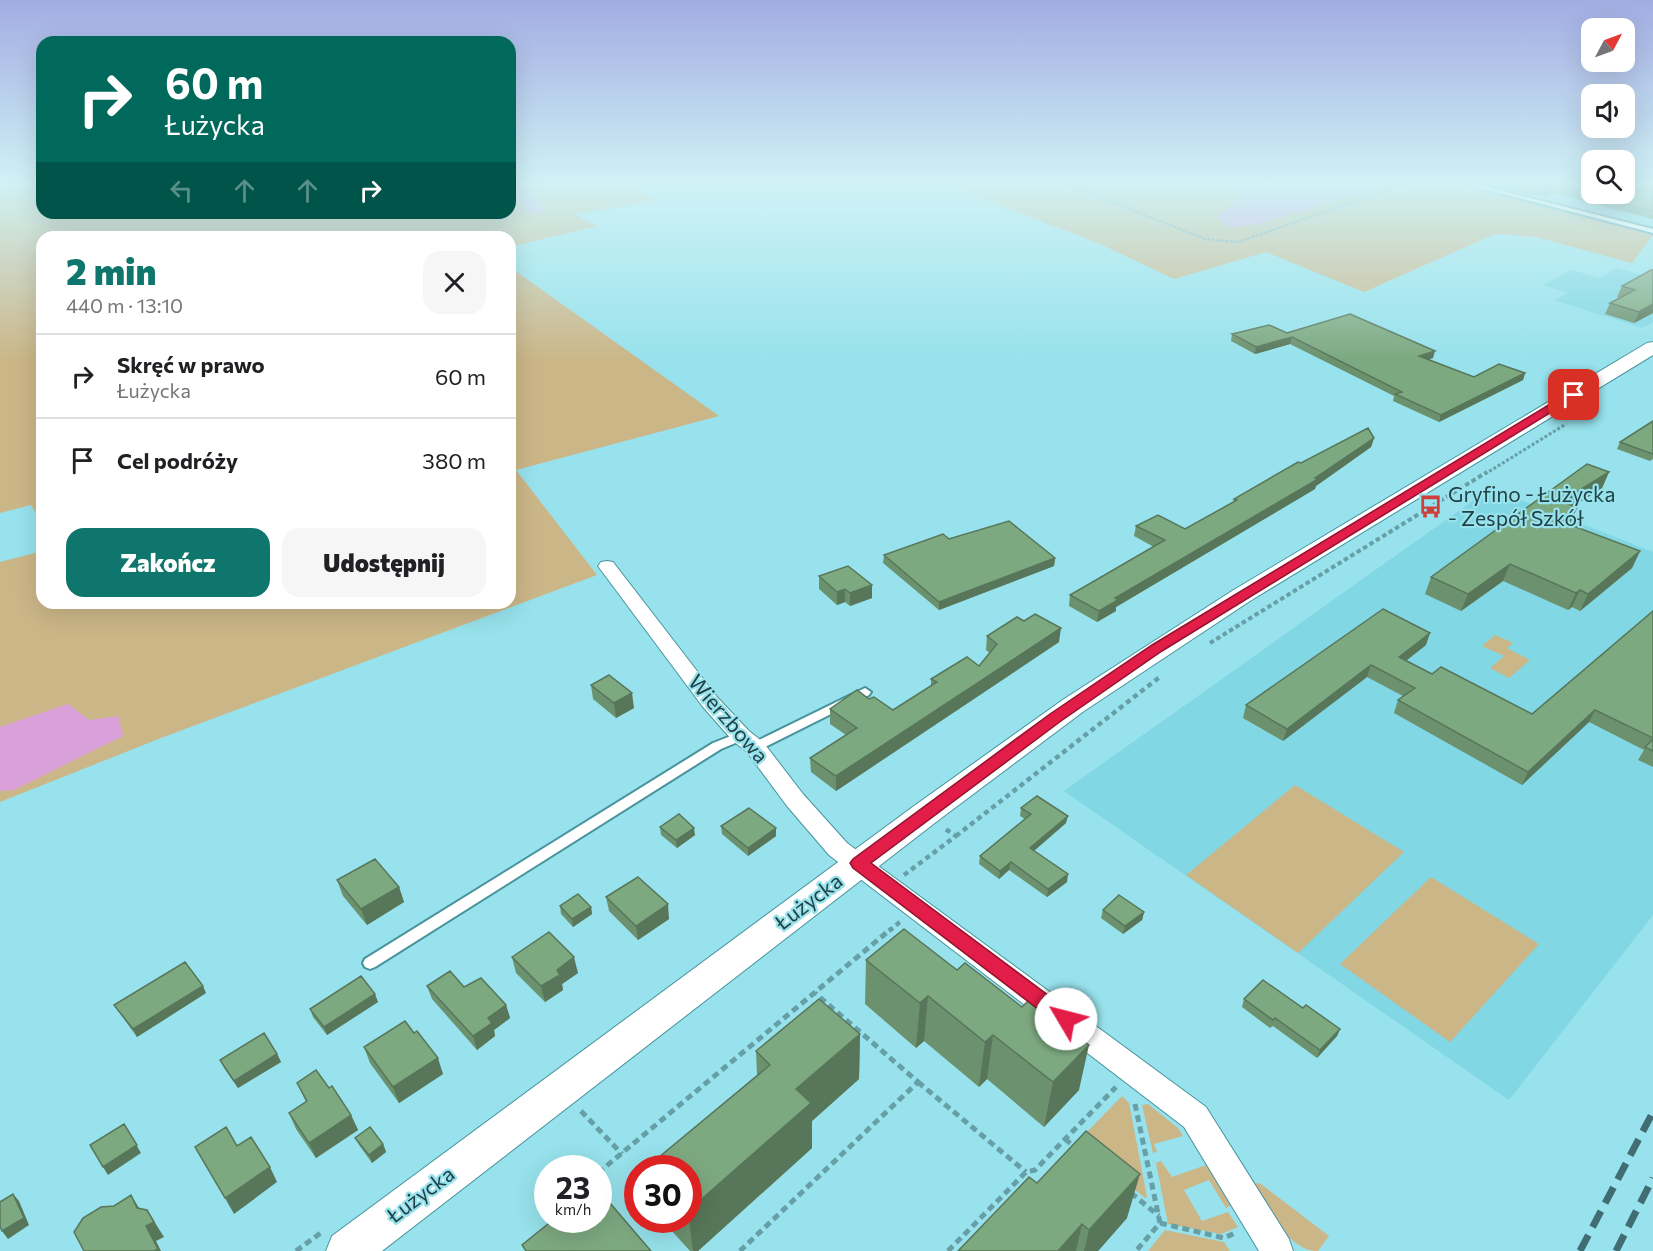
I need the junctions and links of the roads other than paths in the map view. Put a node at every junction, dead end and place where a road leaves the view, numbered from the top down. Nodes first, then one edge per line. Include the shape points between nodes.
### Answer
1 (1653, 347) edge
2 (606, 566) dead end
3 (865, 692) dead end
4 (748, 742) junction
5 (859, 863) junction
6 (370, 963) dead end
7 (347, 1251) edge
8 (1277, 1251) edge

1 - 5 street, Łużycka via 1157,648
2 - 4 street, Wierzbowa via 710,702
3 - 4 lane
4 - 5 street, Wierzbowa via 838,849
4 - 6 lane via 717,746
5 - 7 street, Łużycka
5 - 8 street, Wierzbowa via 1195,1117

